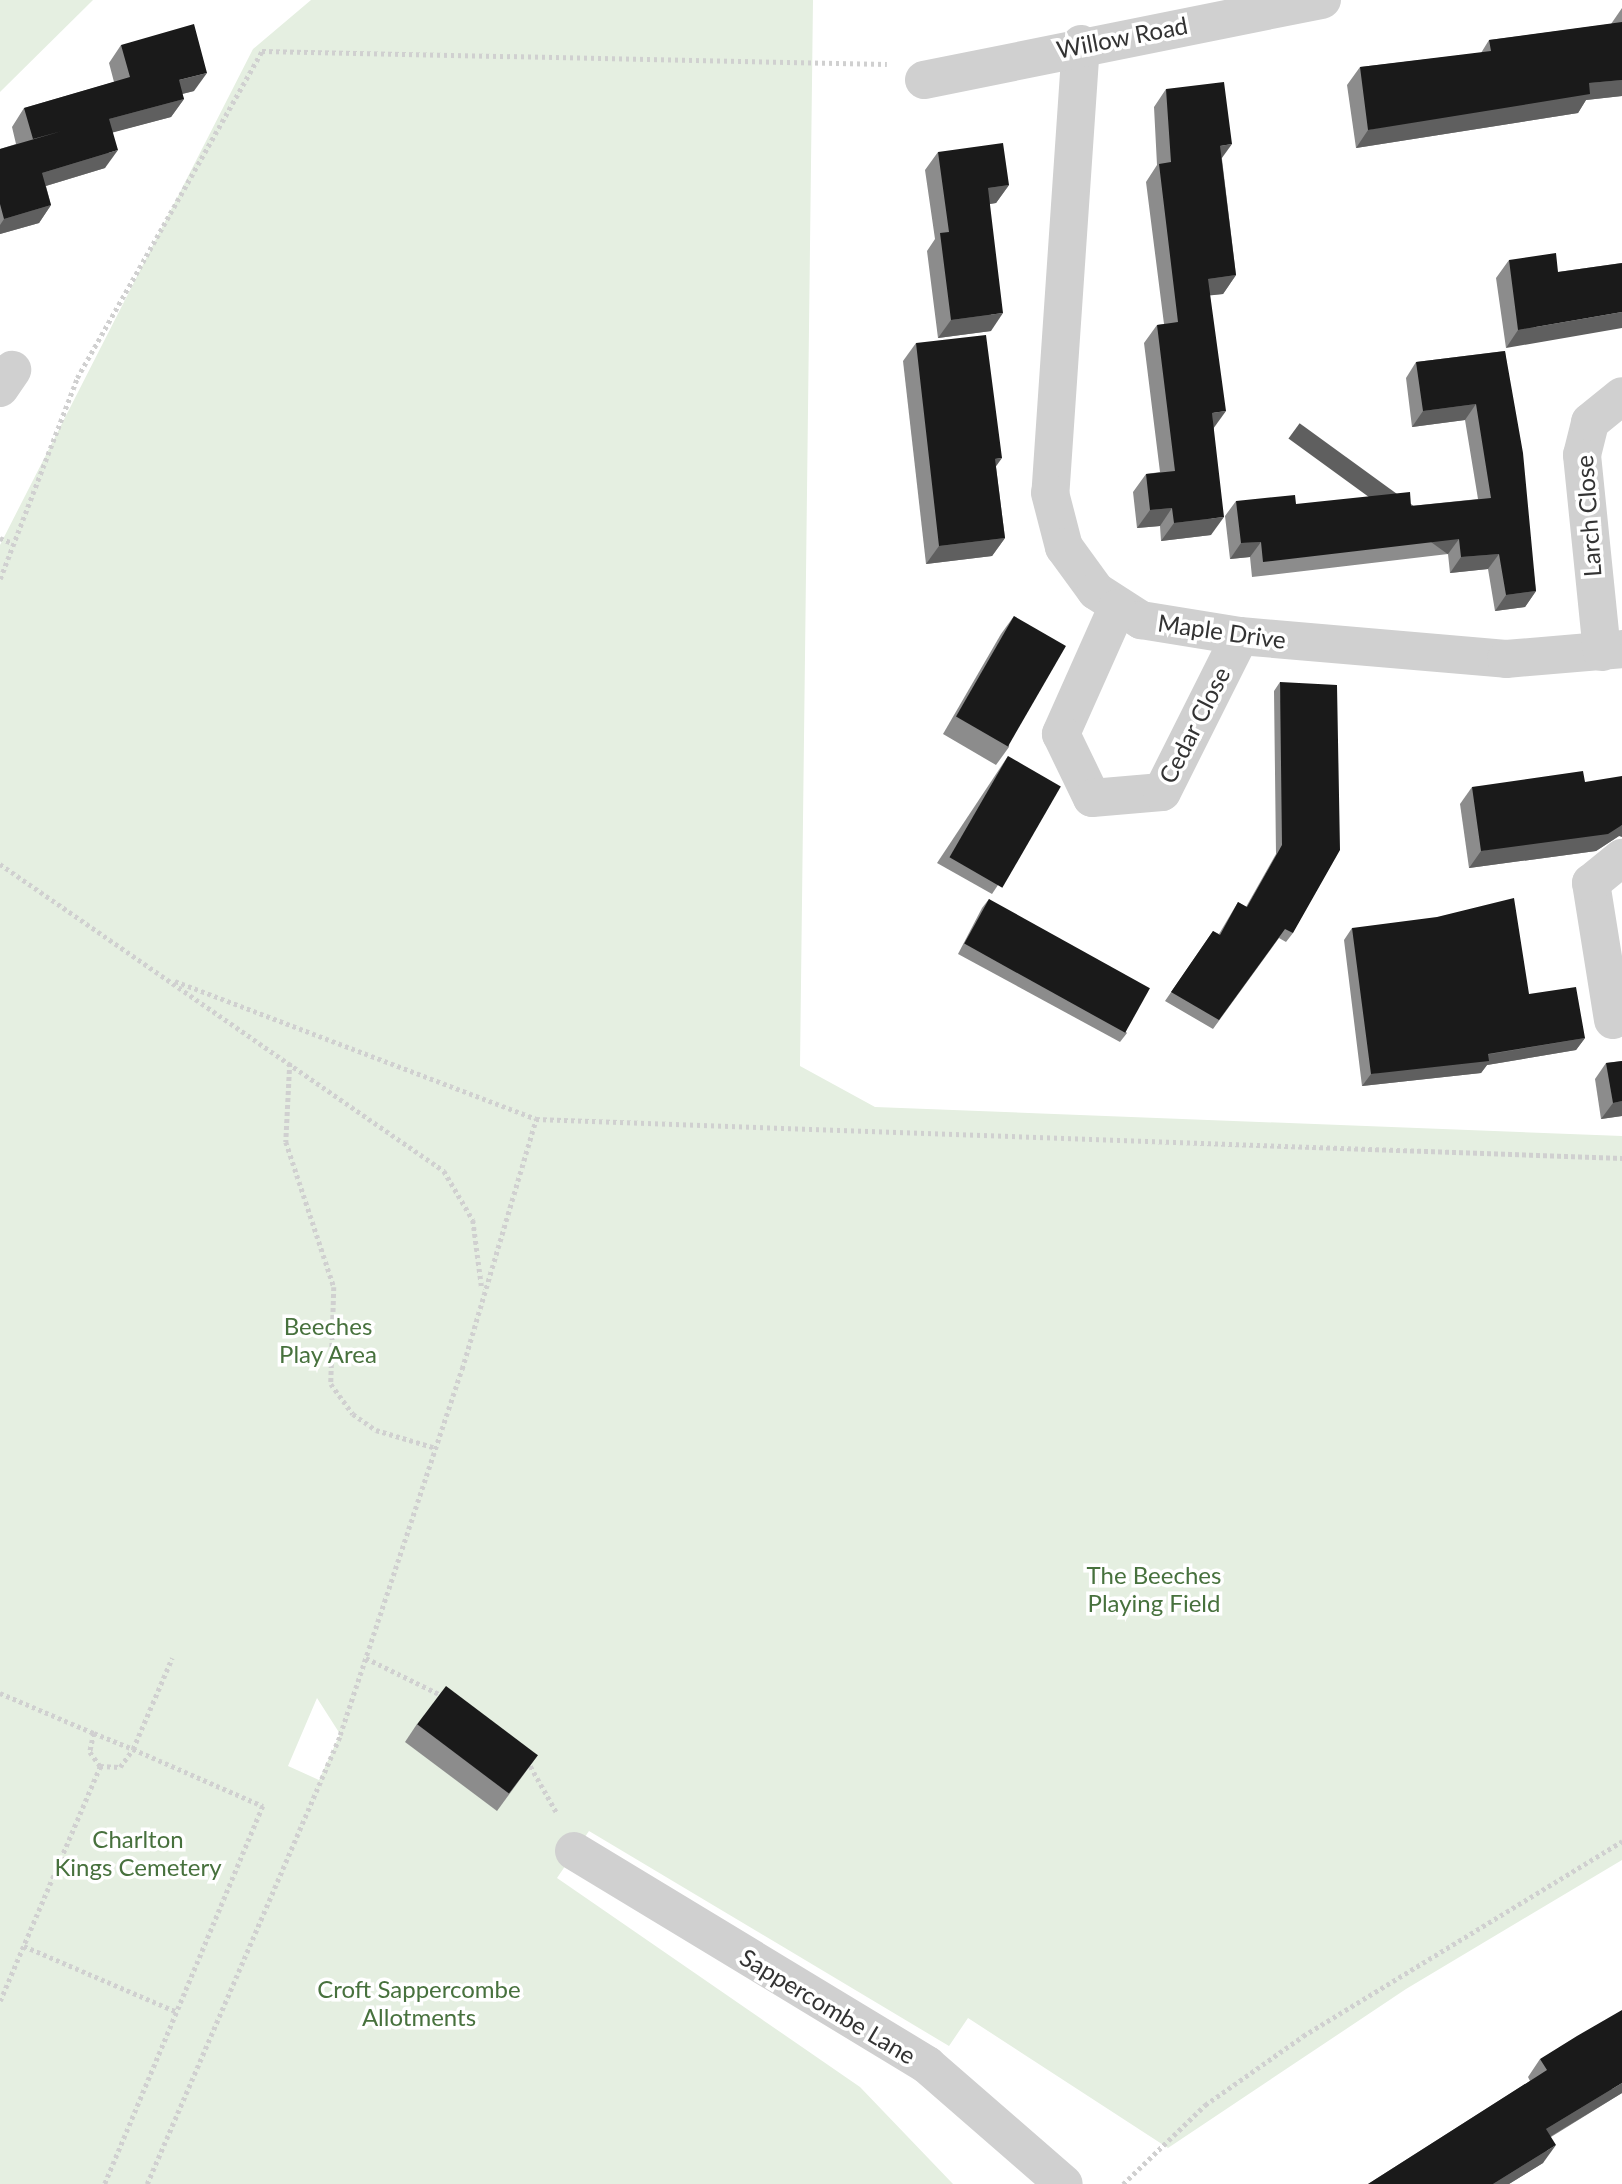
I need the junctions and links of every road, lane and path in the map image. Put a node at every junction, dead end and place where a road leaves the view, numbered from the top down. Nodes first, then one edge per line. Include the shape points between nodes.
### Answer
1 (1322, 0) edge
2 (1081, 44) junction
3 (924, 80) joint
4 (1622, 396) edge
5 (0, 538) edge
6 (10, 542) junction
7 (0, 579) edge
8 (1117, 608) junction
9 (1240, 636) junction
10 (1612, 651) edge
11 (1622, 858) edge
12 (0, 864) edge
13 (175, 981) junction
14 (1613, 1020) dead end
15 (290, 1063) junction
16 (536, 1119) junction
17 (1622, 1158) edge
18 (481, 1297) junction
19 (436, 1448) junction
20 (172, 1658) dead end
21 (366, 1658) junction
22 (0, 1693) edge
23 (452, 1700) edge
24 (94, 1733) junction
25 (133, 1749) junction
26 (521, 1754) edge
27 (100, 1766) junction
28 (1622, 1841) edge
29 (574, 1852) joint
30 (24, 1946) junction
31 (1, 1994) edge
32 (0, 2001) edge
33 (177, 2012) junction
34 (104, 2184) edge
35 (147, 2184) edge
36 (1064, 2184) edge
37 (1123, 2184) edge

1 - 2 street, Willow Road
2 - 3 street, Willow Road
2 - 8 street, Maple Drive via 1050,493 1064,547 1096,591
3 - 6 path via 878,61 262,51 77,377
4 - 10 street, Larch Close via 1590,422 1582,455
5 - 6 path
6 - 7 path
8 - 9 street, Maple Drive via 1166,626
8 - 9 street, Cedar Close via 1061,734 1092,798 1162,792
9 - 10 street, Maple Drive via 1506,659
11 - 14 street via 1591,883
12 - 13 path
13 - 15 path
13 - 16 path
15 - 18 path via 444,1171 473,1220
15 - 19 path via 286,1142 334,1287 331,1384 353,1415 376,1430
16 - 17 path
16 - 18 path
18 - 19 path
19 - 21 path
20 - 25 path
21 - 23 path
21 - 35 path via 340,1735
22 - 24 path
24 - 25 path
24 - 27 path via 90,1752
25 - 27 path via 120,1767
25 - 33 path via 263,1806
26 - 29 path via 539,1771
27 - 30 path
28 - 37 path via 1303,2036 1205,2105
29 - 36 street, Sappercombe Lane via 927,2065
30 - 31 path
30 - 33 path
31 - 32 path
33 - 34 path

